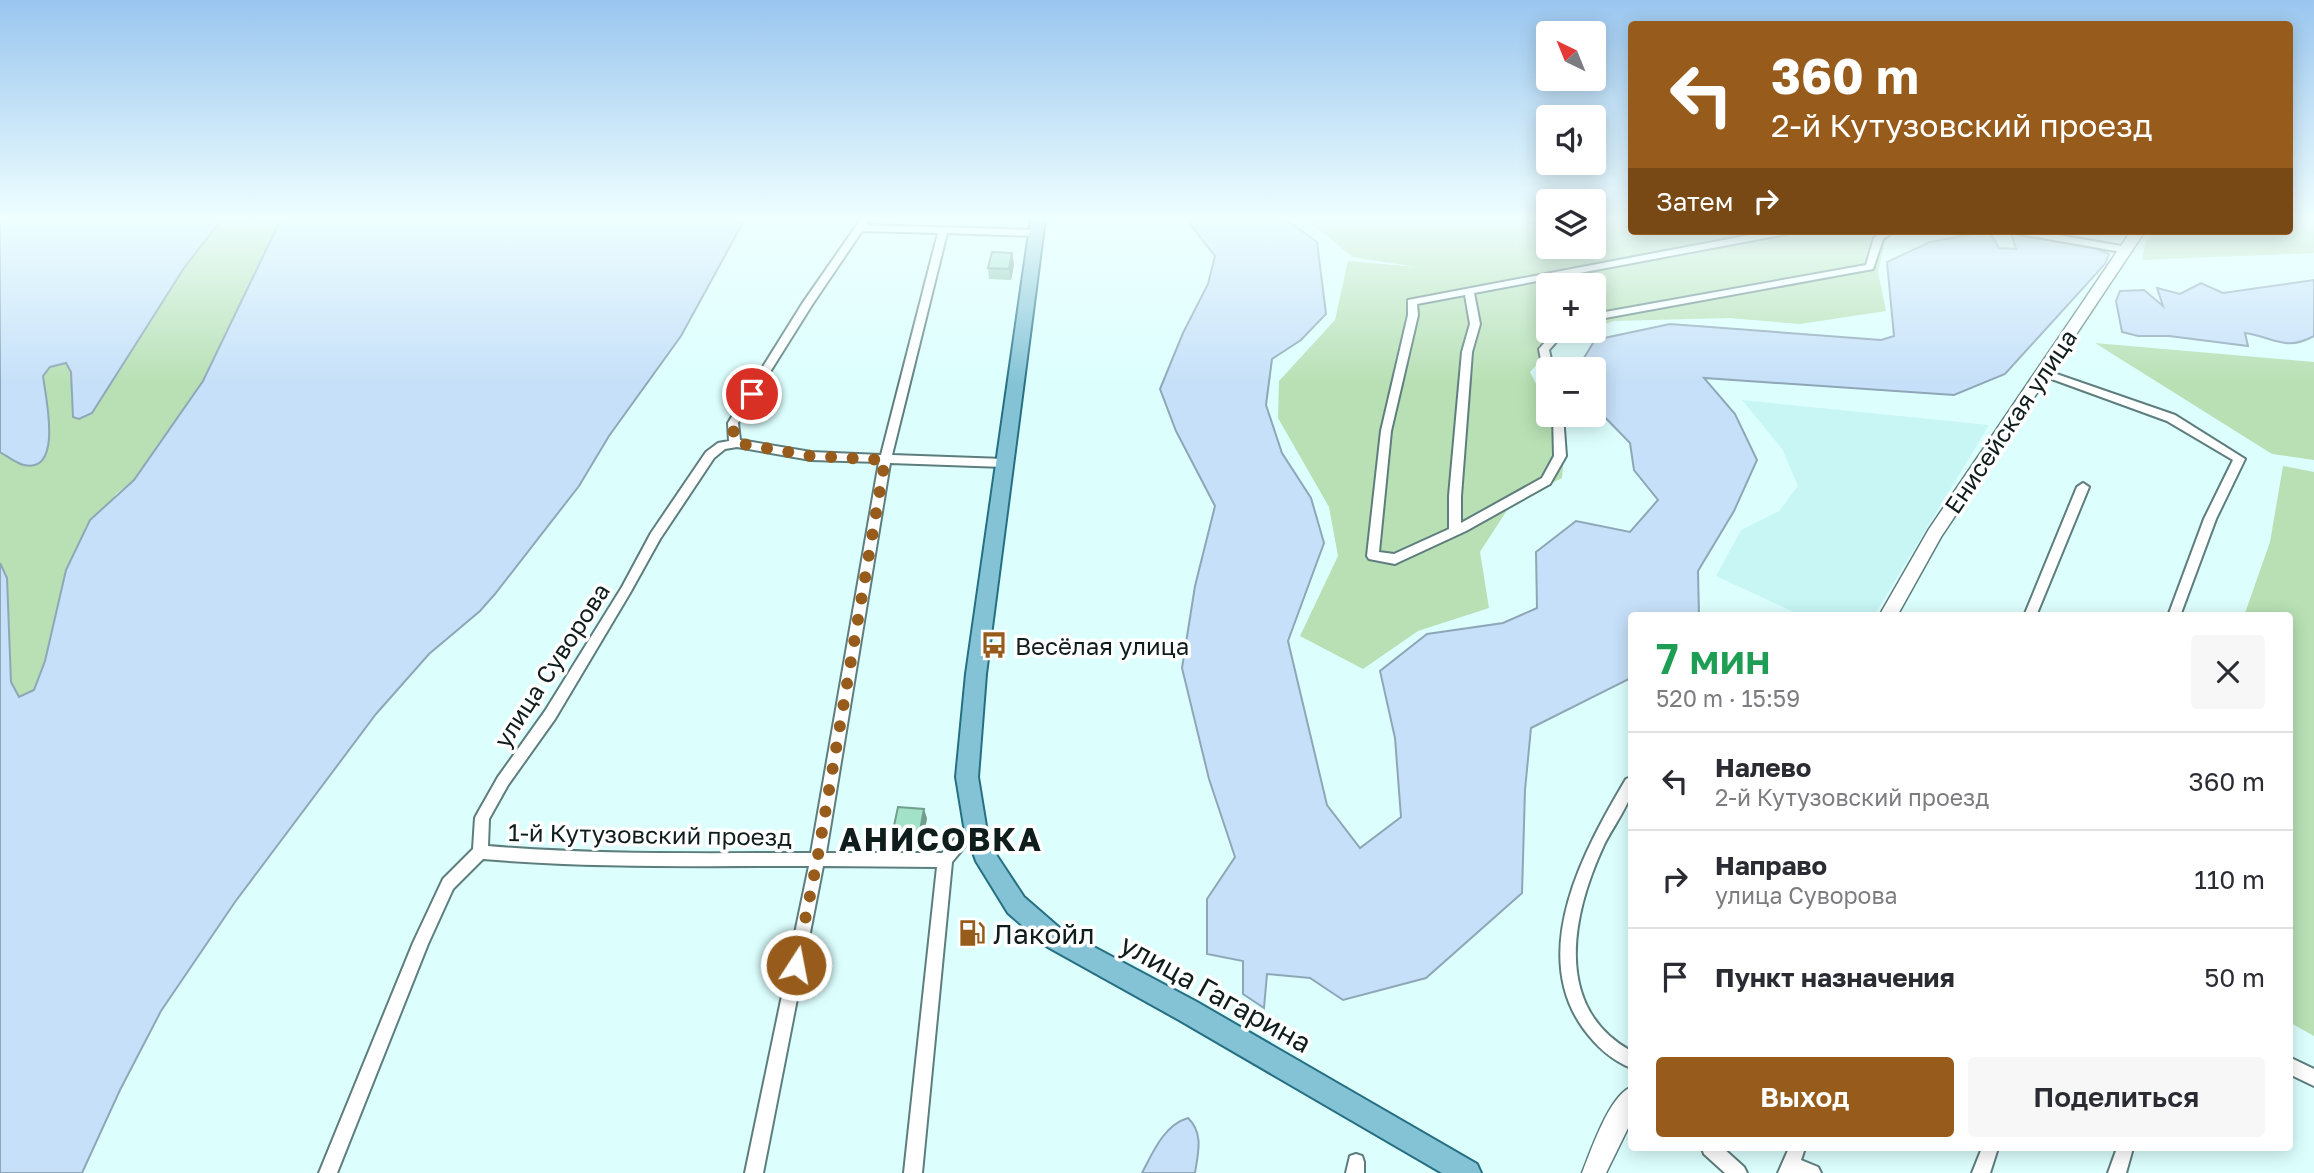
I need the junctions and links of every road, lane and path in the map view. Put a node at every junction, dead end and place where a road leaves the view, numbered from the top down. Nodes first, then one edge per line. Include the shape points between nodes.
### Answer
1 (828, 274) edge
2 (932, 274) edge
3 (1030, 274) edge
4 (1570, 274) edge
5 (1833, 274) edge
6 (2110, 274) edge
7 (1469, 290) junction
8 (1606, 315) edge
9 (2042, 372) junction
10 (1559, 427) edge
11 (737, 443) junction
12 (885, 460) junction
13 (1004, 463) junction
14 (2083, 486) dead end
15 (1455, 531) junction
16 (1892, 612) edge
17 (2032, 612) edge
18 (2175, 612) edge
19 (1628, 788) edge
20 (975, 826) junction
21 (480, 852) junction
22 (945, 860) junction
23 (817, 861) junction
24 (1628, 1058) edge
25 (2293, 1067) edge
26 (2314, 1078) edge
27 (1628, 1104) edge
28 (1713, 1151) edge
29 (1989, 1151) edge
30 (2124, 1151) edge
31 (1791, 1162) edge
32 (328, 1173) edge
33 (754, 1173) edge
34 (913, 1173) edge
35 (1468, 1173) edge
36 (1594, 1173) edge
37 (1738, 1173) edge
38 (1812, 1173) edge
39 (1981, 1173) edge
40 (2117, 1173) edge

1 - 11 street via 733,423
2 - 12 street
3 - 13 main road
4 - 7 street
5 - 8 street
6 - 9 street, Енисейская улица
7 - 15 street via 1475,324 1467,352
7 - 15 street via 1412,302 1413,315 1386,431 1373,556 1395,559
9 - 16 street, Енисейская улица via 1935,533
9 - 18 street via 2172,418 2239,459 2210,519
10 - 15 street via 1560,456 1546,481
11 - 12 street via 811,456
11 - 21 street, улица Суворова via 710,455 655,536 550,715 482,818
12 - 13 street
12 - 23 street
13 - 20 main road via 967,777
14 - 17 street
19 - 24 street via 1584,874 1566,957 1579,1008 1600,1040
20 - 22 street
20 - 35 main road, улица Гагарина via 987,861 1016,905 1054,938
21 - 23 street, 1-й Кутузовский проезд
21 - 32 street via 448,884
22 - 23 street, 1-й Кутузовский проезд
22 - 34 street
23 - 33 street
25 - 26 street
27 - 36 street
28 - 37 street
29 - 39 street
30 - 40 street
31 - 38 street

